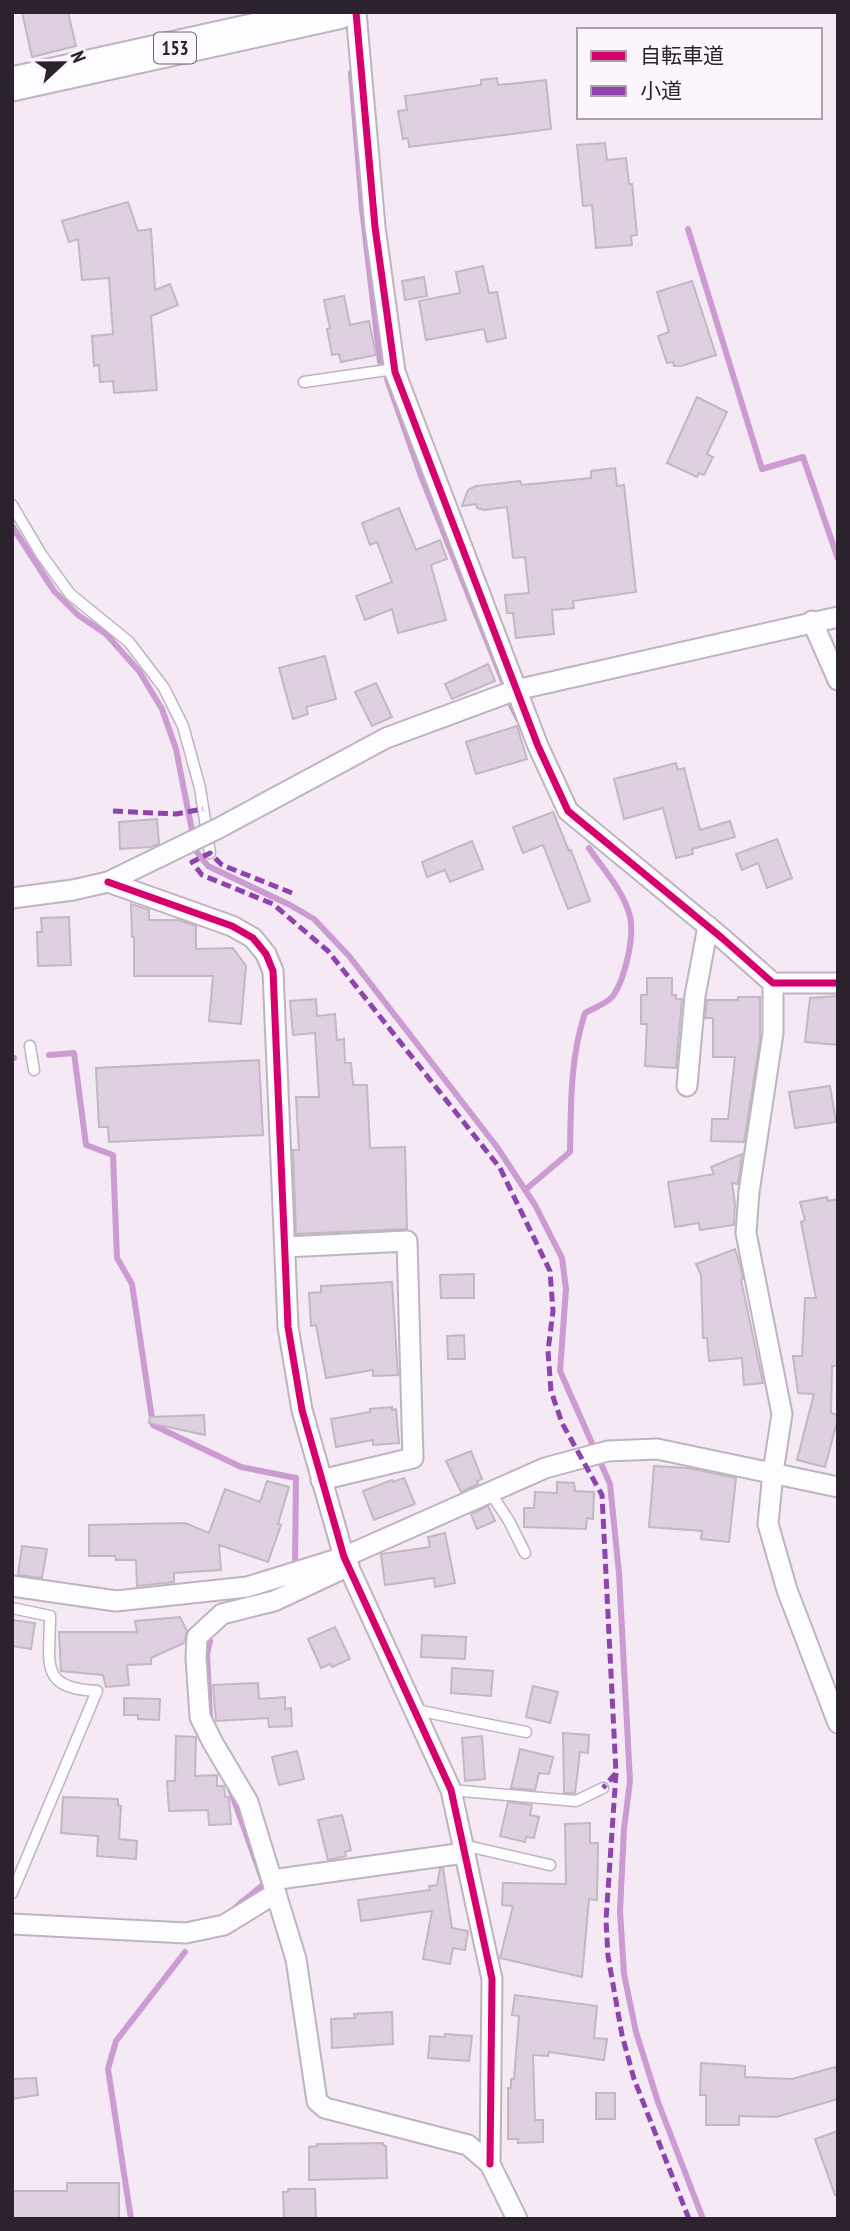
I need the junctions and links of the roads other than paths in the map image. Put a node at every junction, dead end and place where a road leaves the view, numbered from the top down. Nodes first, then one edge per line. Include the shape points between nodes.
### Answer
1 (338, 12) edge
2 (356, 12) edge
3 (12, 83) edge
4 (394, 369) junction
5 (304, 382) dead end
6 (12, 505) edge
7 (838, 617) edge
8 (813, 621) junction
9 (838, 680) edge
10 (516, 690) junction
11 (210, 853) dead end
12 (108, 882) junction
13 (12, 898) edge
14 (708, 926) junction
15 (773, 983) junction
16 (838, 983) edge
17 (30, 1046) dead end
18 (34, 1070) dead end
19 (687, 1086) dead end
20 (285, 1247) junction
21 (773, 1472) junction
22 (321, 1480) junction
23 (838, 1487) edge
24 (490, 1492) junction
25 (525, 1553) dead end
26 (346, 1562) junction
27 (12, 1586) edge
28 (12, 1608) edge
29 (416, 1710) junction
30 (838, 1723) edge
31 (526, 1732) dead end
32 (603, 1788) dead end
33 (452, 1790) junction
34 (463, 1849) junction
35 (550, 1865) dead end
36 (274, 1887) junction
37 (12, 1893) edge
38 (12, 1924) edge
39 (491, 2164) junction
40 (517, 2219) edge

1 - 3 highway, 153
2 - 4 street via 375,227
4 - 5 lane
4 - 10 street
6 - 11 lane via 70,594 129,642 164,688 183,726 200,788
7 - 8 street
8 - 9 street
8 - 10 street
10 - 12 street, bridge via 386,738
10 - 14 street via 568,811
12 - 13 street
12 - 20 street via 232,926 253,938 267,954 274,984
14 - 15 street
14 - 19 street via 695,996
15 - 16 street
15 - 21 street via 773,1033 746,1233 782,1414
17 - 18 lane
20 - 22 street via 288,1327 302,1410
20 - 22 street via 407,1241 413,1458
21 - 23 street
21 - 24 street via 657,1449 608,1451 545,1468
21 - 30 street via 768,1524 787,1590
22 - 26 street
24 - 25 lane
24 - 26 street
26 - 27 street via 247,1587 116,1601
26 - 29 street
26 - 36 street via 274,1601 222,1614 197,1637 200,1717 248,1802
28 - 37 lane via 50,1616 54,1677 64,1686 97,1691
29 - 31 lane
29 - 33 street
32 - 33 lane via 576,1801
33 - 34 street
34 - 35 lane
34 - 36 street
34 - 39 street via 492,1979
36 - 38 street via 224,1925 186,1933
36 - 39 street via 296,1959 317,2101 325,2108 468,2146
39 - 40 street

